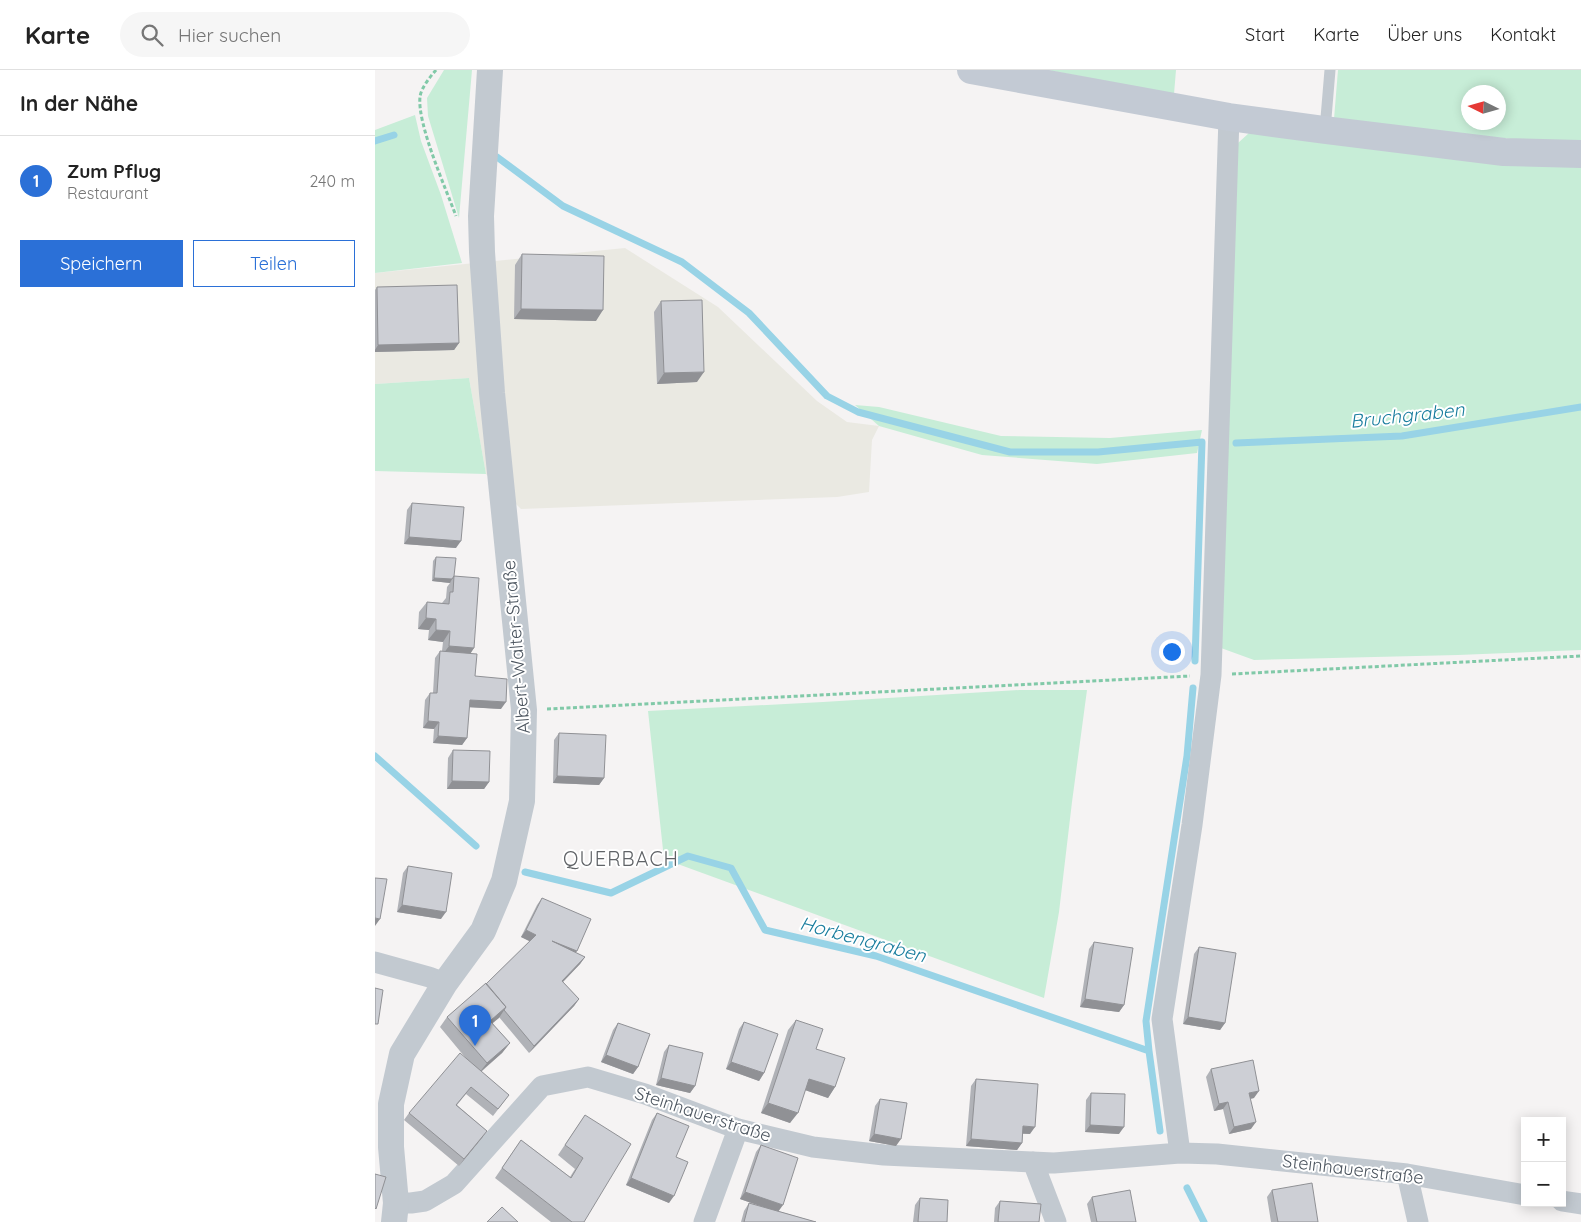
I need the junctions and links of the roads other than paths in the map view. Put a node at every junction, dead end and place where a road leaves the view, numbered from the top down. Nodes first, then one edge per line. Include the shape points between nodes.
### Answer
1 (490, 70) edge
2 (971, 70) edge
3 (1330, 70) edge
4 (1229, 117) junction
5 (1325, 130) junction
6 (1581, 154) edge
7 (375, 962) edge
8 (445, 983) junction
9 (738, 1129) junction
10 (1180, 1153) junction
11 (1033, 1162) junction
12 (1407, 1174) junction
13 (1521, 1194) edge
14 (1566, 1202) edge
15 (1581, 1204) edge
16 (395, 1212) edge
17 (704, 1222) edge
18 (1056, 1222) edge
19 (1418, 1222) edge

1 - 8 street, Albert-Walter-Straße via 481,216 482,252 492,393 524,710 522,801 505,881 483,931
2 - 4 main road
3 - 5 lane
4 - 5 main road
4 - 10 street via 1211,675 1162,1019
5 - 6 main road via 1504,152
7 - 8 street
8 - 16 street, Albert-Walter-Straße via 401,1054 391,1104
9 - 11 street, Steinhauerstraße via 813,1147 883,1155
9 - 16 street, Steinhauerstraße via 645,1094 588,1077 542,1086 454,1184 425,1201 411,1203
9 - 17 street
10 - 11 street, Steinhauerstraße
10 - 12 street, Steinhauerstraße
11 - 18 street
12 - 13 street, Steinhauerstraße
12 - 19 street
14 - 15 street

